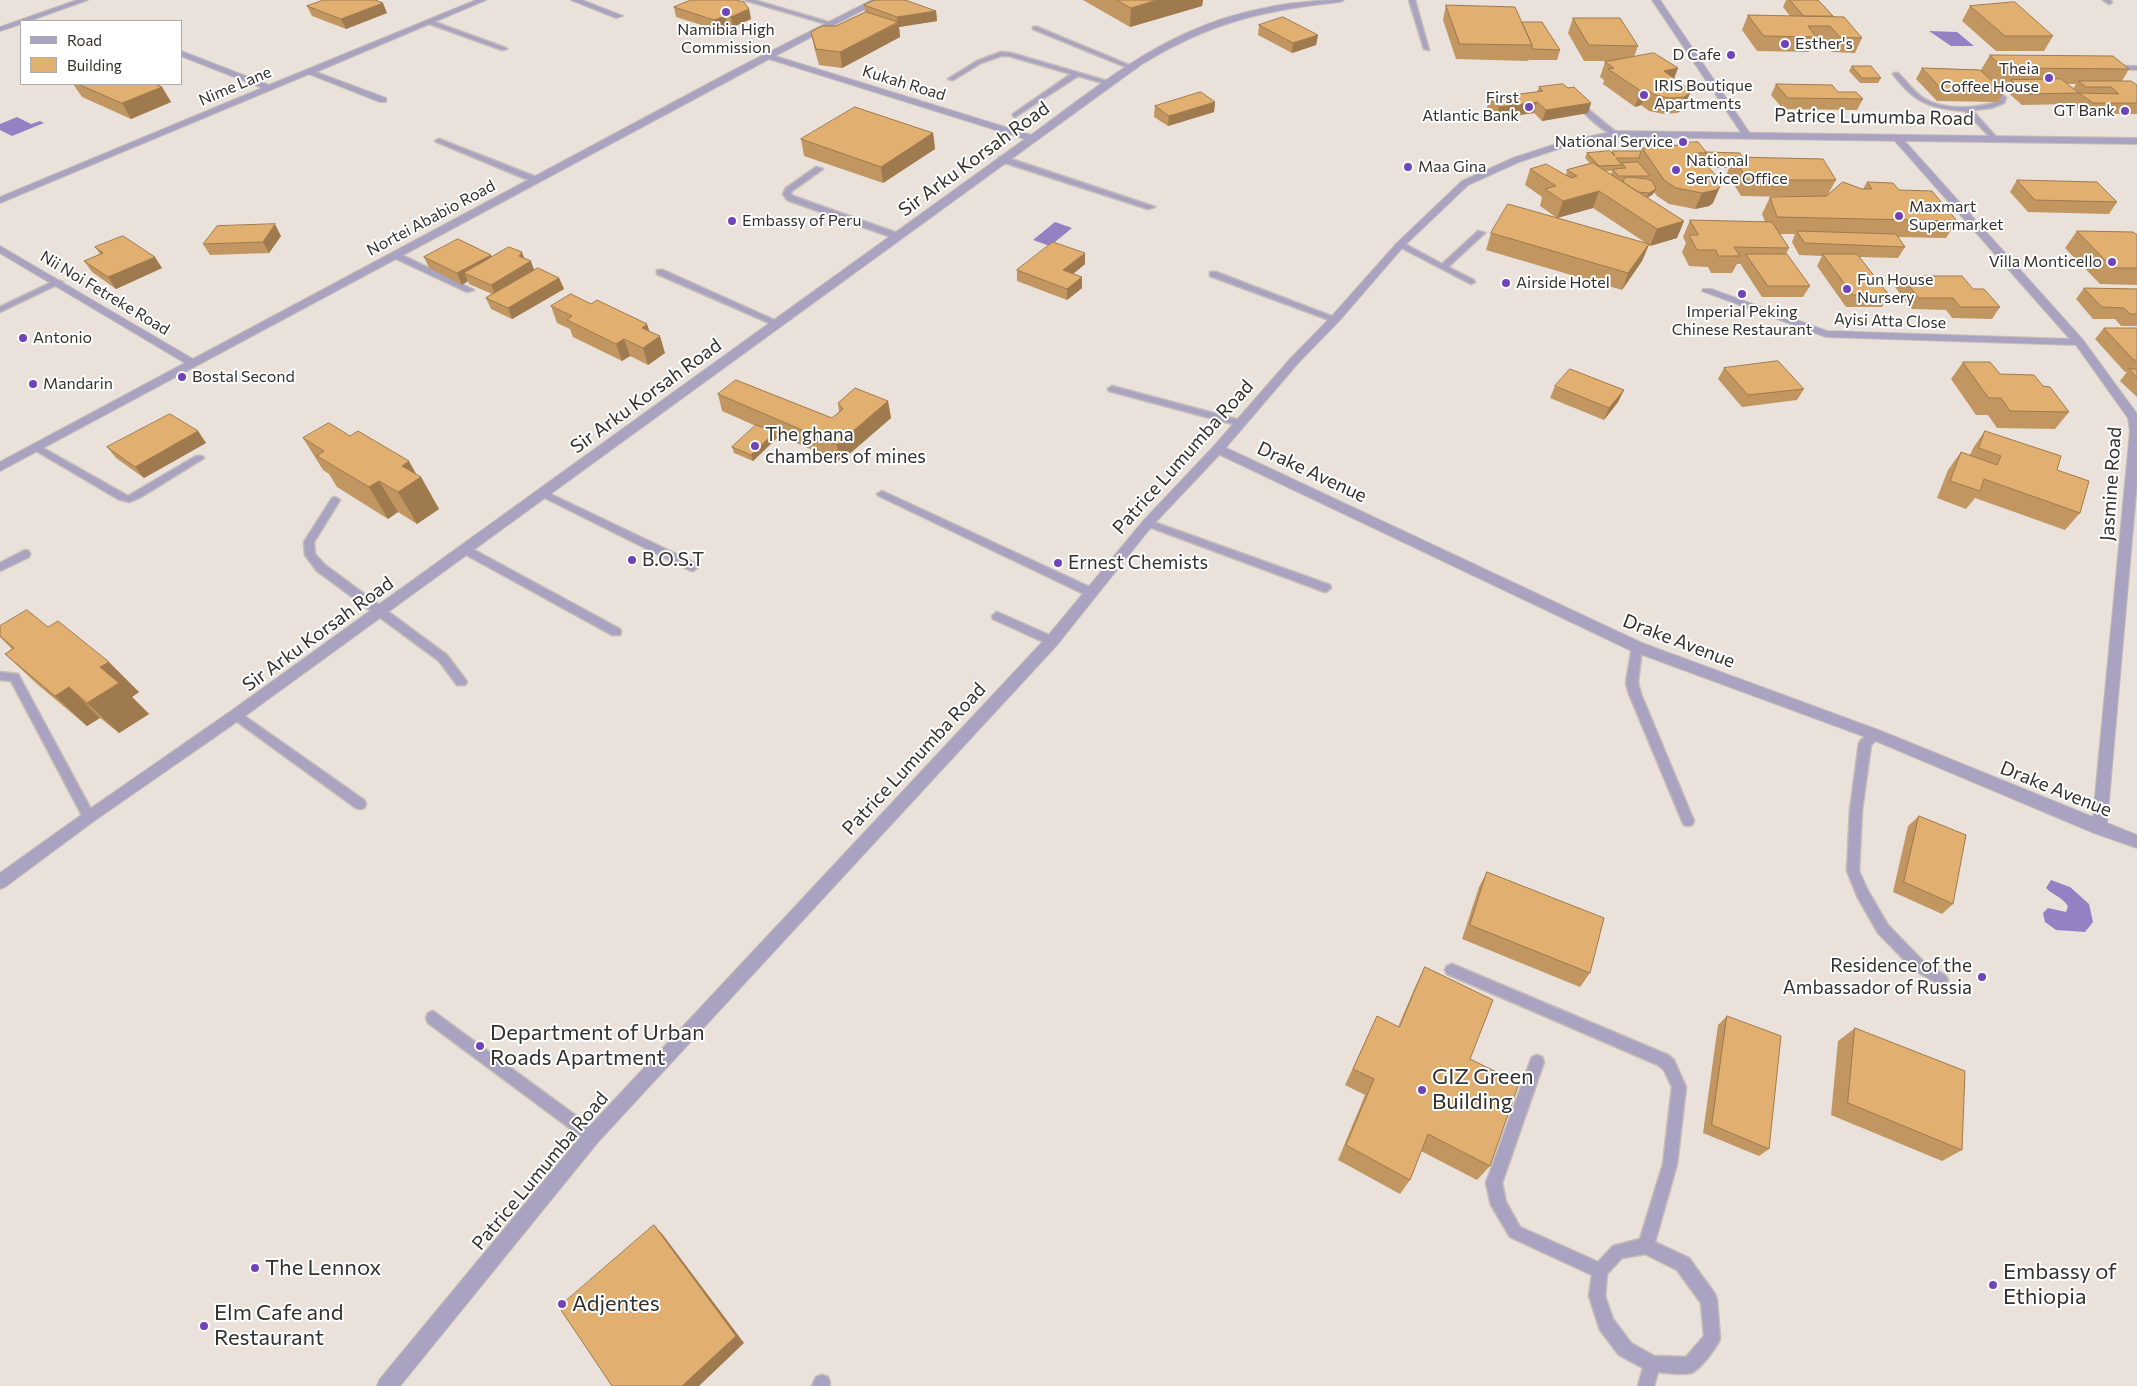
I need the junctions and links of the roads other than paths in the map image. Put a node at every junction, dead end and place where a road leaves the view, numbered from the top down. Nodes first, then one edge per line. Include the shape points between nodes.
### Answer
1 (84, 0) edge
2 (482, 0) edge
3 (574, 0) edge
4 (747, 0) edge
5 (878, 0) edge
6 (1340, 0) edge
7 (1412, 0) edge
8 (1656, 0) edge
9 (619, 16) dead end
10 (25, 20) edge
11 (20, 22) edge
12 (429, 22) junction
13 (832, 24) junction
14 (1035, 28) dead end
15 (0, 29) edge
16 (504, 49) dead end
17 (1427, 49) dead end
18 (182, 53) edge
19 (768, 56) junction
20 (2100, 67) edge
21 (1133, 68) junction
22 (2137, 68) edge
23 (310, 72) junction
24 (1077, 74) junction
25 (1896, 74) dead end
26 (952, 79) dead end
27 (1111, 83) junction
28 (1989, 84) edge
29 (269, 88) junction
30 (1568, 95) edge
31 (383, 100) dead end
32 (1966, 109) junction
33 (1015, 115) dead end
34 (1615, 134) junction
35 (1747, 134) junction
36 (1032, 138) junction
37 (1898, 139) junction
38 (1996, 140) junction
39 (439, 141) dead end
40 (2137, 141) edge
41 (1002, 159) junction
42 (819, 169) dead end
43 (536, 180) junction
44 (0, 200) edge
45 (1151, 207) dead end
46 (1481, 234) dead end
47 (897, 236) junction
48 (1400, 245) junction
49 (0, 249) edge
50 (395, 255) junction
51 (1443, 267) junction
52 (660, 272) dead end
53 (1213, 274) dead end
54 (59, 282) junction
55 (1471, 282) dead end
56 (470, 290) edge
57 (1707, 291) dead end
58 (0, 310) edge
59 (1335, 319) junction
60 (777, 323) junction
61 (2079, 342) junction
62 (194, 364) junction
63 (1112, 389) dead end
64 (2136, 419) edge
65 (1240, 423) junction
66 (36, 447) junction
67 (1218, 449) junction
68 (199, 458) dead end
69 (0, 467) edge
70 (542, 494) junction
71 (882, 494) dead end
72 (335, 500) edge
73 (1148, 523) junction
74 (465, 549) junction
75 (25, 554) dead end
76 (0, 567) edge
77 (693, 567) dead end
78 (1326, 588) dead end
79 (1090, 592) junction
80 (379, 611) junction
81 (998, 616) dead end
82 (616, 632) dead end
83 (1052, 641) junction
84 (1637, 647) junction
85 (0, 676) edge
86 (461, 682) dead end
87 (236, 715) junction
88 (1876, 735) junction
89 (360, 804) dead end
90 (88, 817) junction
91 (1688, 821) dead end
92 (2100, 828) junction
93 (2137, 842) edge
94 (0, 882) edge
95 (1452, 970) dead end
96 (1941, 980) dead end
97 (433, 1018) dead end
98 (1537, 1062) dead end
99 (592, 1136) junction
100 (1646, 1246) junction
101 (1600, 1271) junction
102 (1652, 1364) junction
103 (387, 1386) edge
104 (1646, 1386) edge

1 - 10 street
2 - 12 street, Nime Lane
3 - 9 street
4 - 13 lane
5 - 13 street, Nortei Ababio Road
6 - 21 street, Sir Arku Korsah Road via 1260,13 1207,27 1178,39
7 - 17 lane
8 - 35 street
11 - 15 street
12 - 16 lane
12 - 23 street, Nime Lane
13 - 19 street, Nortei Ababio Road
14 - 21 lane
18 - 29 street
19 - 36 street, Kukah Road
19 - 43 street, Nortei Ababio Road
20 - 22 street
21 - 27 street, Sir Arku Korsah Road
23 - 29 street, Nime Lane
23 - 31 street
24 - 26 lane via 1001,54
24 - 27 lane
24 - 33 lane
25 - 32 lane via 1914,96 1926,103
27 - 36 street, Sir Arku Korsah Road
28 - 32 lane via 2003,98 2002,102
29 - 44 street, Nime Lane
30 - 34 lane
32 - 38 lane
34 - 35 street, Patrice Lumumba Road
34 - 48 street, Patrice Lumumba Road via 1562,145 1516,160 1465,183
35 - 37 street, Patrice Lumumba Road
36 - 41 street, Sir Arku Korsah Road
37 - 38 street, Patrice Lumumba Road
37 - 61 street, Jasmine Road
38 - 40 street, Patrice Lumumba Road
39 - 43 lane
41 - 45 lane
41 - 47 street, Sir Arku Korsah Road
42 - 47 lane via 789,190 790,198
43 - 50 street, Nortei Ababio Road
46 - 51 lane
47 - 60 street, Sir Arku Korsah Road
48 - 51 lane
48 - 59 street, Patrice Lumumba Road
49 - 54 street, Nii Noi Fetreke Road
50 - 56 lane
50 - 62 street, Nortei Ababio Road
51 - 55 lane
52 - 60 lane
53 - 59 lane
54 - 58 lane
54 - 62 street, Nii Noi Fetreke Road
57 - 61 street, Ayisi Atta Close via 1826,334
59 - 65 street, Patrice Lumumba Road
60 - 70 street, Sir Arku Korsah Road
61 - 64 street, Jasmine Road
62 - 66 street, Nortei Ababio Road
63 - 65 lane
64 - 92 street, Jasmine Road
65 - 67 street, Patrice Lumumba Road
66 - 68 lane via 121,498 129,499
66 - 69 street, Nortei Ababio Road
67 - 73 street, Patrice Lumumba Road
67 - 84 street, Drake Avenue
70 - 74 street, Sir Arku Korsah Road
70 - 77 lane
71 - 79 lane
72 - 80 lane via 310,542 310,555 321,568
73 - 78 lane
73 - 79 street, Patrice Lumumba Road
74 - 80 street, Sir Arku Korsah Road
74 - 82 lane
75 - 76 lane
79 - 83 street, Patrice Lumumba Road
80 - 86 lane via 443,658
80 - 87 street, Sir Arku Korsah Road
81 - 83 lane
83 - 99 street, Patrice Lumumba Road
84 - 88 street, Drake Avenue
84 - 91 lane via 1632,683 1635,694
85 - 90 lane via 14,677
87 - 89 lane
87 - 90 street, Sir Arku Korsah Road
88 - 92 street, Drake Avenue
88 - 96 lane via 1865,744 1856,810 1853,871 1883,929 1918,965
90 - 94 street, Sir Arku Korsah Road
92 - 93 street, Drake Avenue
95 - 100 lane via 1664,1060 1669,1065 1679,1087 1671,1155
97 - 99 lane
98 - 101 lane via 1494,1182 1499,1205 1514,1232
99 - 103 street, Patrice Lumumba Road
100 - 101 lane via 1618,1251
100 - 102 lane via 1683,1264 1709,1300 1712,1339 1690,1365
101 - 102 lane via 1597,1296 1606,1324 1625,1349
102 - 104 lane

